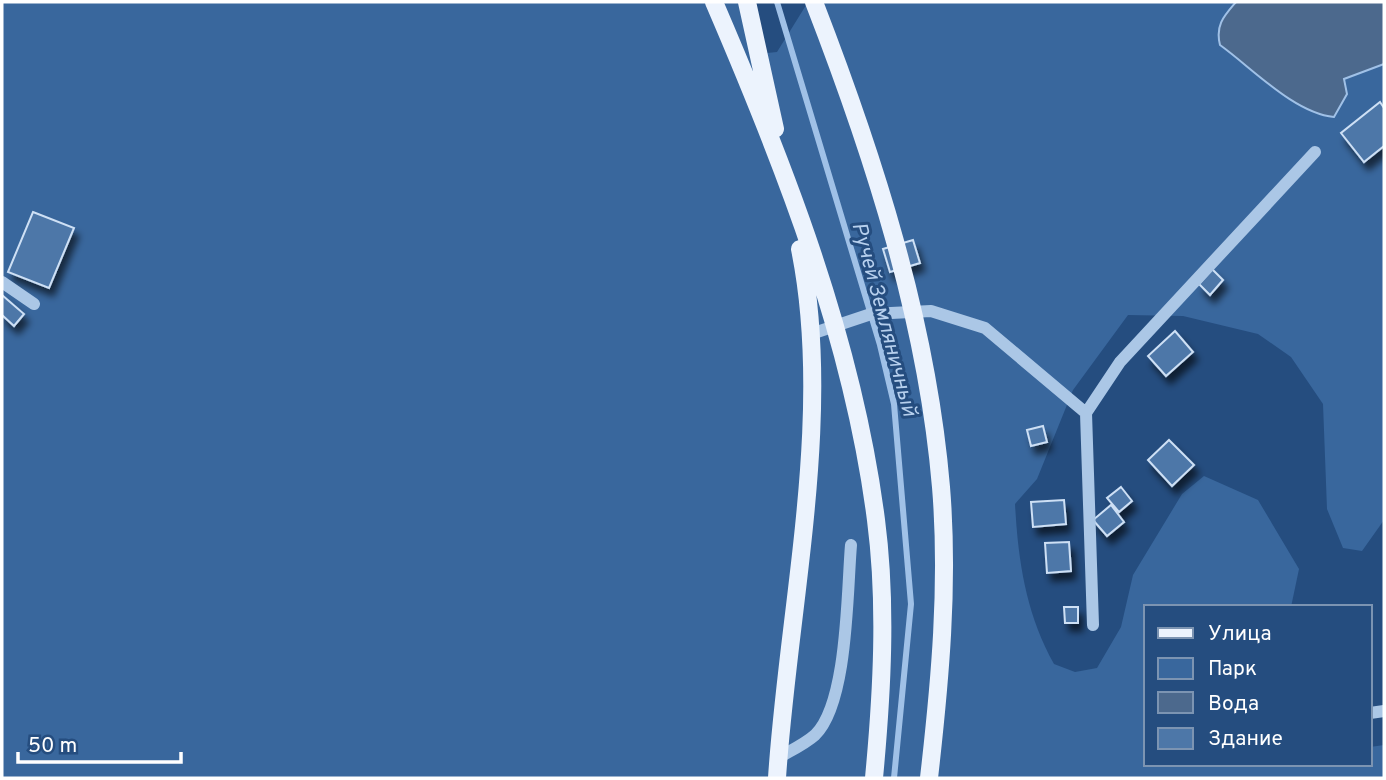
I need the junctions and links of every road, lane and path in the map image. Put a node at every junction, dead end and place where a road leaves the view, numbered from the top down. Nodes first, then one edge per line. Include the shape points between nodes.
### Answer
1 (714, 2) edge
2 (747, 2) edge
3 (814, 2) edge
4 (1315, 152) dead end
5 (2, 282) edge
6 (34, 304) dead end
7 (811, 334) junction
8 (1086, 413) junction
9 (851, 545) dead end
10 (1093, 625) dead end
11 (778, 758) junction
12 (777, 778) edge
13 (874, 778) edge
14 (929, 778) edge

1 - 13 main road via 791,192 863,441 882,590
2 - 7 main road via 803,263
3 - 14 main road via 875,173 923,363 941,487 944,577
4 - 8 street via 1120,362
5 - 6 street
7 - 8 street via 870,314 931,311 985,328
7 - 11 main road via 811,449
8 - 10 street
9 - 11 street via 834,699 815,734
11 - 12 main road

